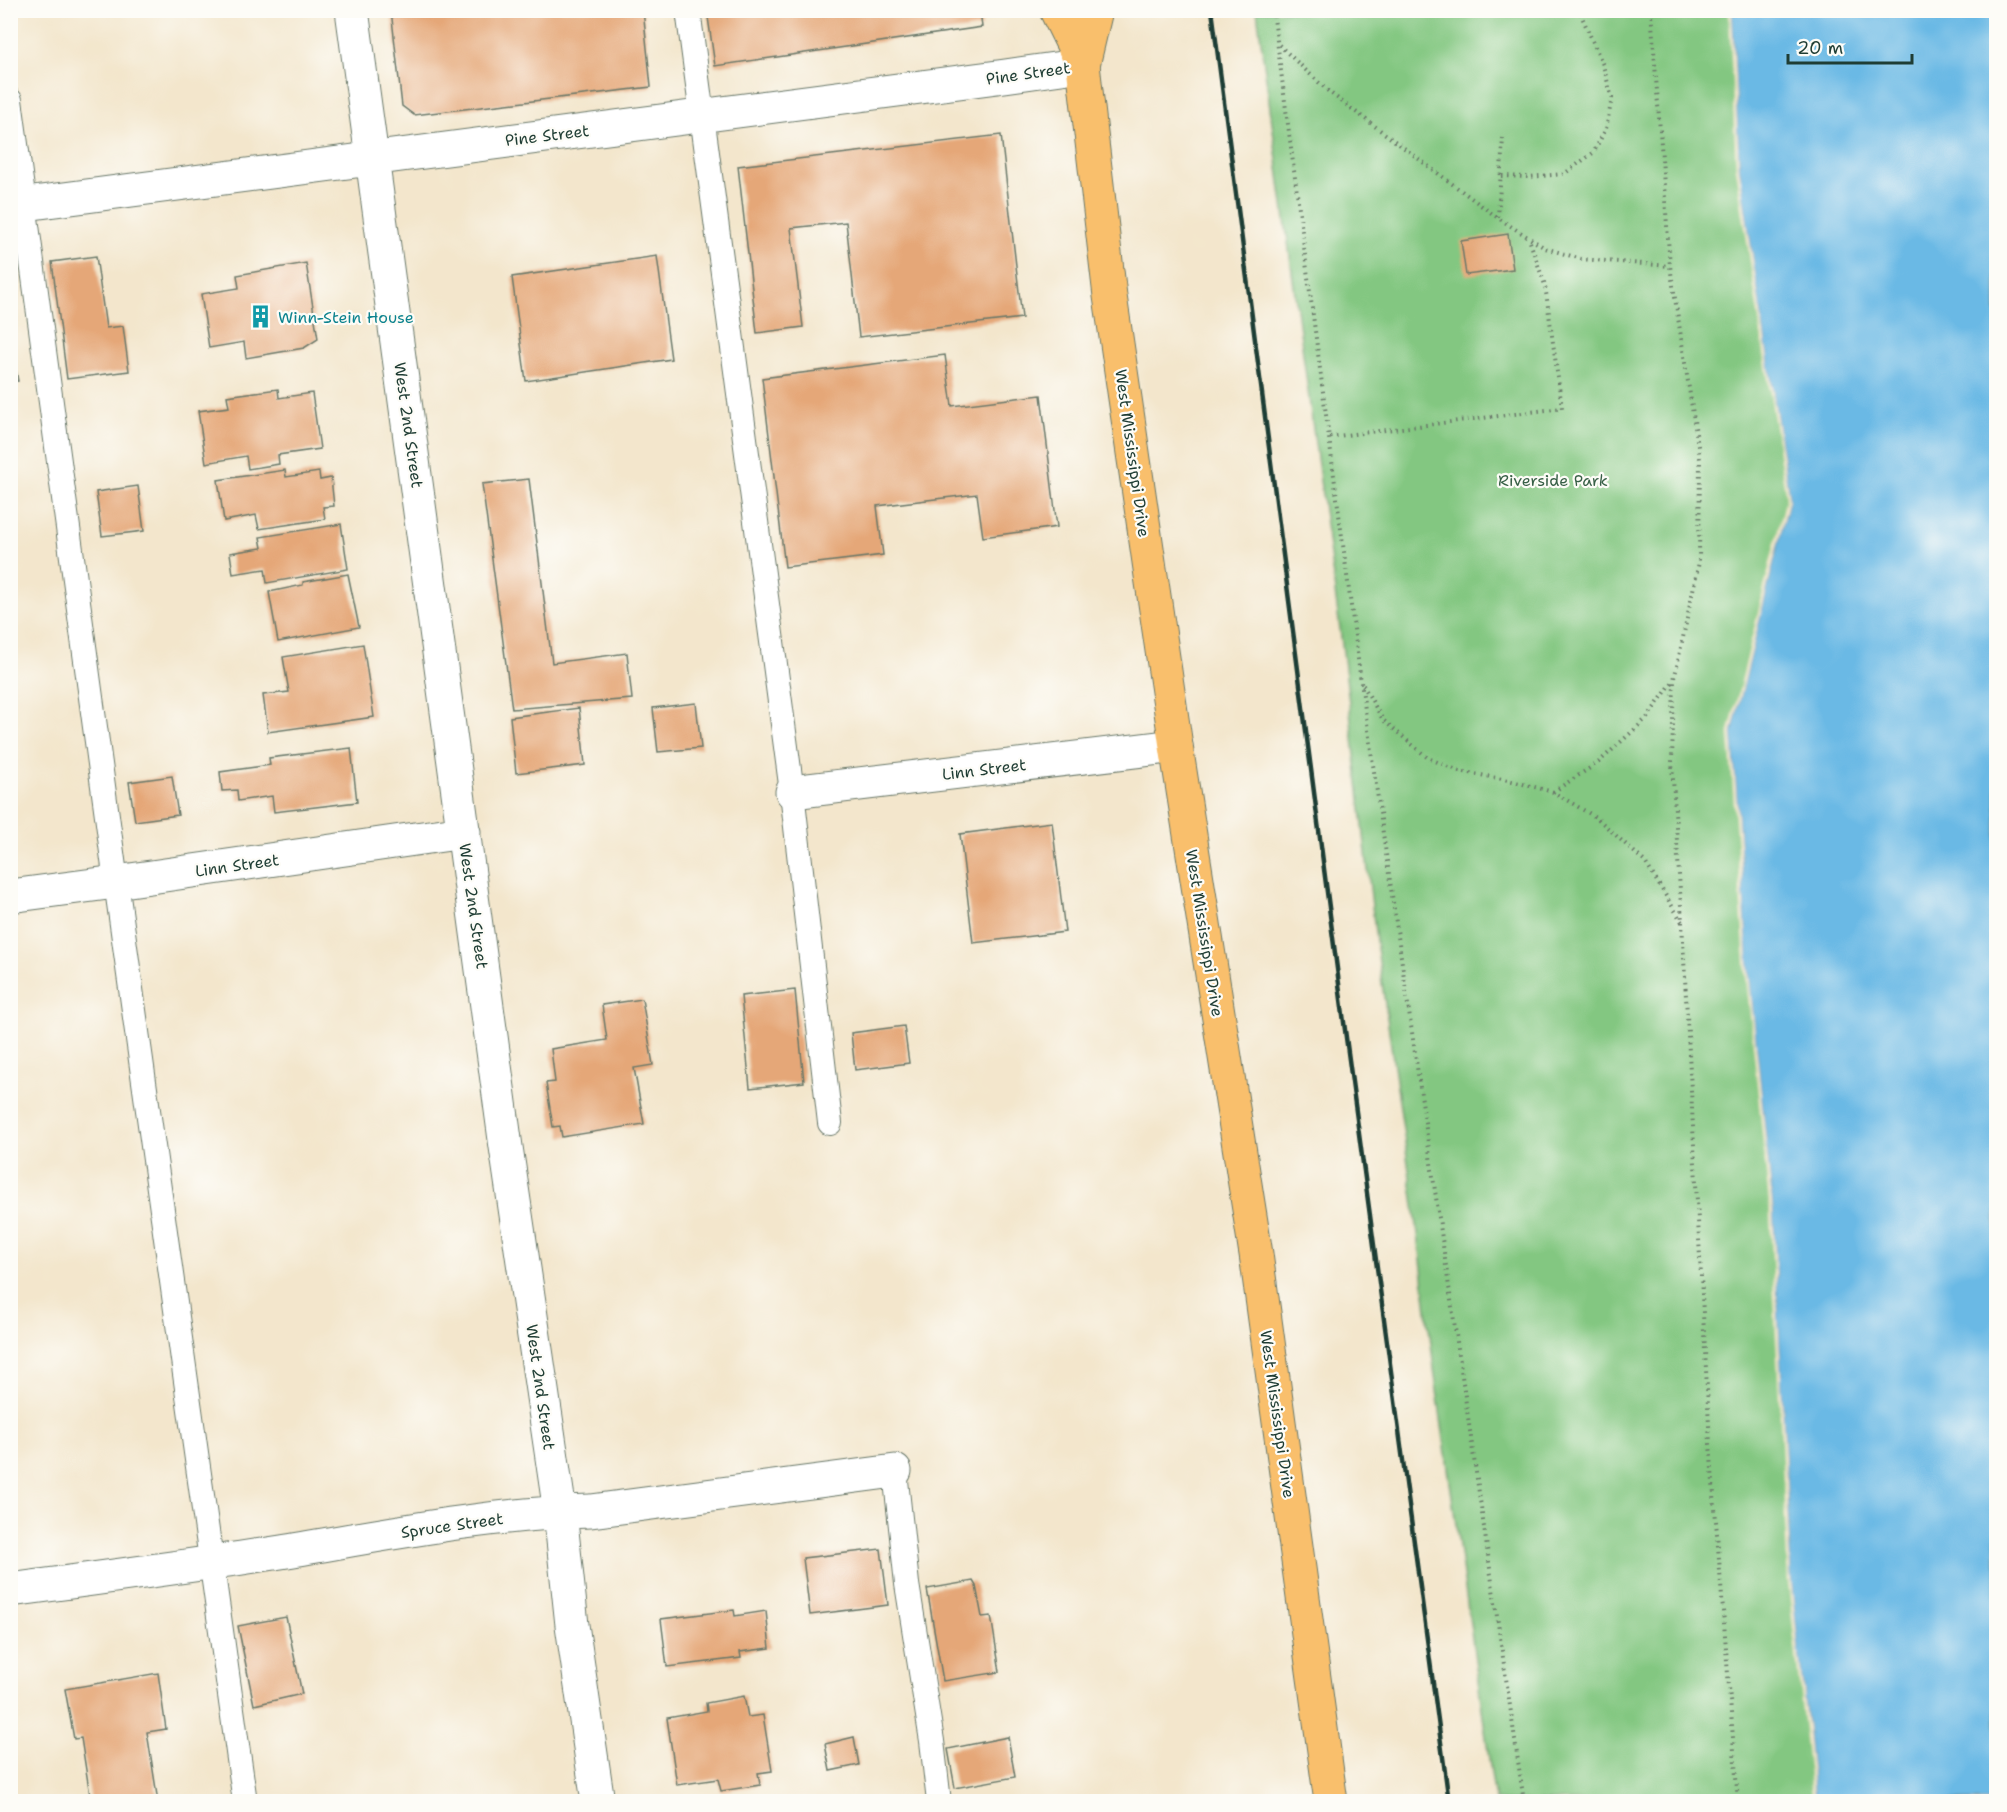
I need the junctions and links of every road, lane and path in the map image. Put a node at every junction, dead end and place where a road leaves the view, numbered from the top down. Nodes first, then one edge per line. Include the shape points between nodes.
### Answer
1 (352, 10) edge
2 (688, 10) edge
3 (1056, 10) edge
4 (1096, 10) edge
5 (1273, 10) edge
6 (1579, 10) edge
7 (1651, 10) edge
8 (1278, 45) junction
9 (1083, 65) junction
10 (10, 100) edge
11 (703, 115) junction
12 (1503, 138) dead end
13 (372, 158) junction
14 (1502, 176) junction
15 (17, 205) edge
16 (1498, 218) junction
17 (1528, 237) junction
18 (1670, 266) junction
19 (1330, 437) junction
20 (1674, 680) junction
21 (1361, 682) junction
22 (1176, 746) junction
23 (792, 792) junction
24 (1553, 792) junction
25 (464, 832) junction
26 (116, 882) junction
27 (10, 896) edge
28 (1682, 922) junction
29 (830, 1123) dead end
30 (895, 1471) joint
31 (560, 1512) junction
32 (213, 1563) junction
33 (10, 1590) edge
34 (245, 1802) edge
35 (598, 1802) edge
36 (939, 1802) edge
37 (1331, 1802) edge
38 (1524, 1802) edge
39 (1737, 1802) edge

1 - 13 street, West 2nd Street
2 - 11 lane
3 - 9 main road
4 - 9 main road
5 - 8 path
6 - 14 path via 1603,65 1612,98 1606,129 1593,153 1563,174
7 - 18 path
8 - 16 path via 1329,92
8 - 19 path
9 - 11 street, Pine Street
9 - 22 main road, West Mississippi Drive via 1110,296
10 - 15 lane
11 - 13 street, Pine Street
11 - 23 lane
12 - 14 path
13 - 15 street, Pine Street
13 - 25 street, West 2nd Street
14 - 16 path
15 - 26 lane
16 - 17 path
17 - 18 path via 1545,248 1581,259
17 - 19 path via 1545,285 1562,408
18 - 20 path via 1700,459 1698,562
19 - 21 path
20 - 24 path via 1647,718 1599,762
20 - 28 path via 1672,763
21 - 24 path via 1383,720 1428,758 1459,771
21 - 38 path
22 - 23 street, Linn Street
22 - 37 main road, West Mississippi Drive via 1256,1254
23 - 29 lane
24 - 28 path via 1597,818 1645,862
25 - 26 street, Linn Street
25 - 31 street, West 2nd Street
26 - 27 street, Linn Street
26 - 32 lane
28 - 39 path via 1710,1444
30 - 31 street, Spruce Street
30 - 36 lane
31 - 32 street, Spruce Street via 430,1527
31 - 35 street, West 2nd Street
32 - 33 street, Spruce Street
32 - 34 lane

